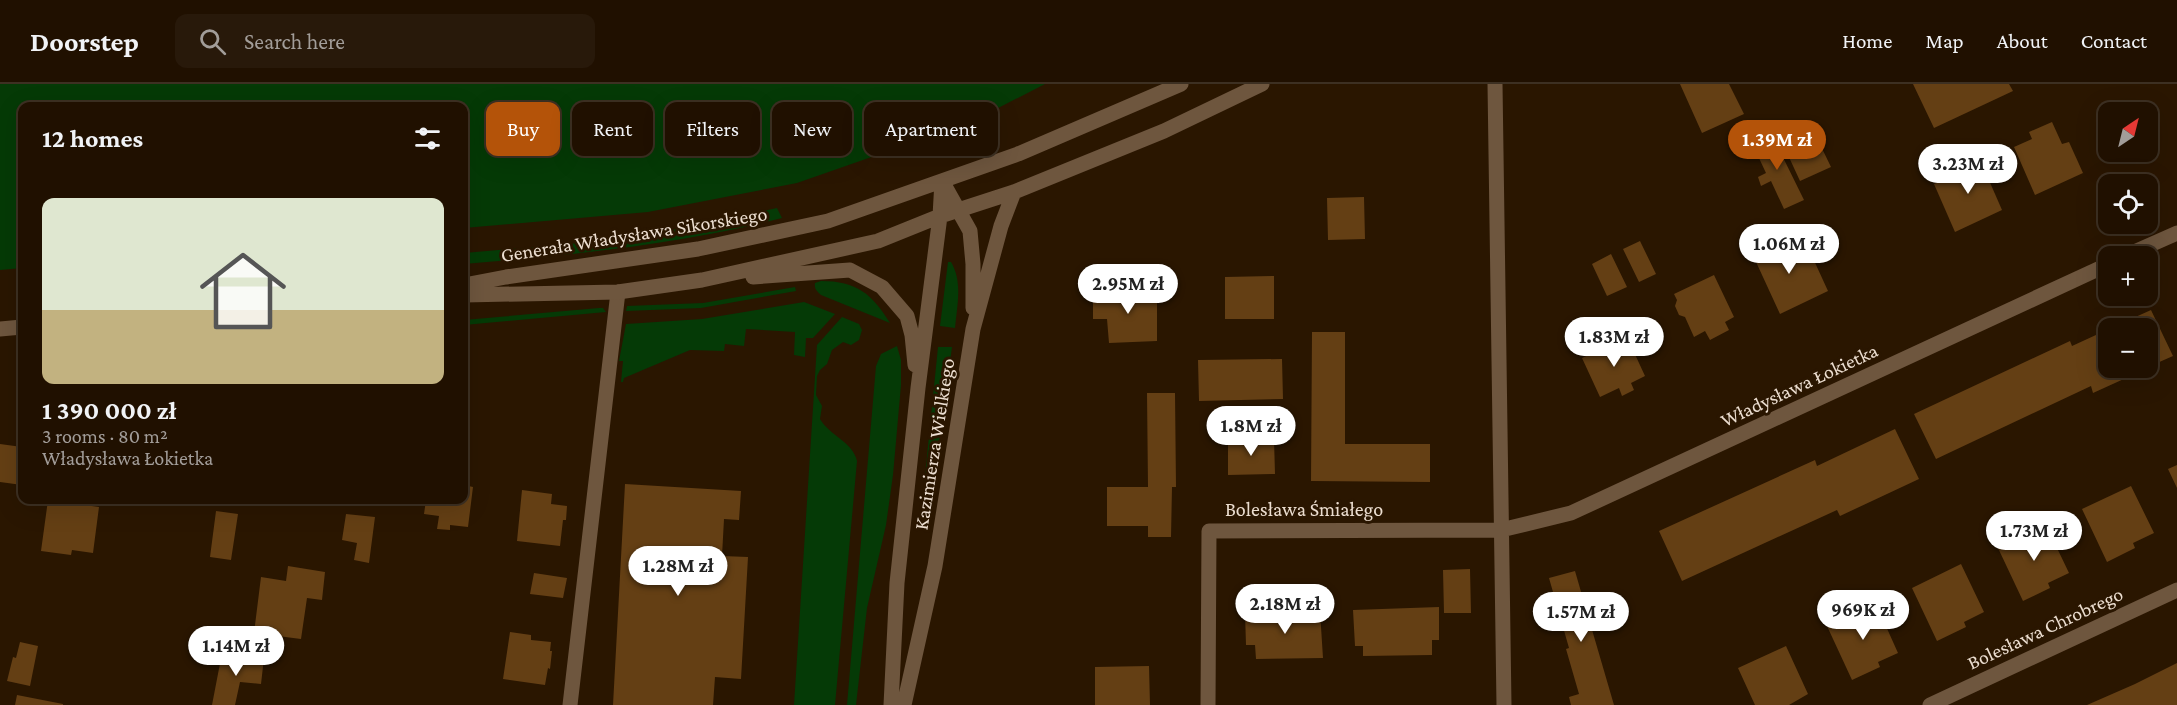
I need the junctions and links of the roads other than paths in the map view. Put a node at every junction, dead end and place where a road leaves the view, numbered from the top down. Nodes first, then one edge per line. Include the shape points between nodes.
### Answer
1 (1181, 84) edge
2 (1262, 84) edge
3 (1495, 84) edge
4 (942, 181) junction
5 (1014, 192) junction
6 (960, 210) junction
7 (940, 216) junction
8 (2177, 232) edge
9 (2147, 246) edge
10 (2098, 269) edge
11 (702, 280) junction
12 (468, 284) edge
13 (618, 292) junction
14 (468, 295) edge
15 (18, 327) edge
16 (0, 328) edge
17 (973, 329) junction
18 (918, 388) junction
19 (1501, 530) junction
20 (2177, 590) edge
21 (570, 705) edge
22 (891, 705) edge
23 (904, 705) edge
24 (1208, 705) edge
25 (1504, 705) edge
26 (1930, 705) edge

1 - 4 street, Generała Władysława Sikorskiego via 1018,154
2 - 5 street, Generała Władysława Sikorskiego via 1164,131
3 - 19 street
4 - 6 street
4 - 7 street, Kazimierza Wielkiego
4 - 12 street, Generała Władysława Sikorskiego via 828,221 698,249
5 - 6 street, Generała Władysława Sikorskiego
5 - 17 street, Kazimierza Wielkiego
6 - 7 street, Generała Władysława Sikorskiego
6 - 17 street via 970,231
7 - 11 street, Generała Władysława Sikorskiego via 878,241
7 - 18 street, Kazimierza Wielkiego
8 - 9 street
10 - 19 street, Władysława Łokietka via 1571,513
11 - 13 street, Generała Władysława Sikorskiego
11 - 18 street, Kazimierza Wielkiego via 850,270 882,287 907,316
13 - 14 street, Generała Władysława Sikorskiego
13 - 21 street
15 - 16 street
17 - 23 street, Kazimierza Wielkiego via 935,566
18 - 22 street, Kazimierza Wielkiego via 897,584
19 - 24 street, Bolesława Śmiałego via 1209,531
19 - 25 street
20 - 26 street, Bolesława Chrobrego

